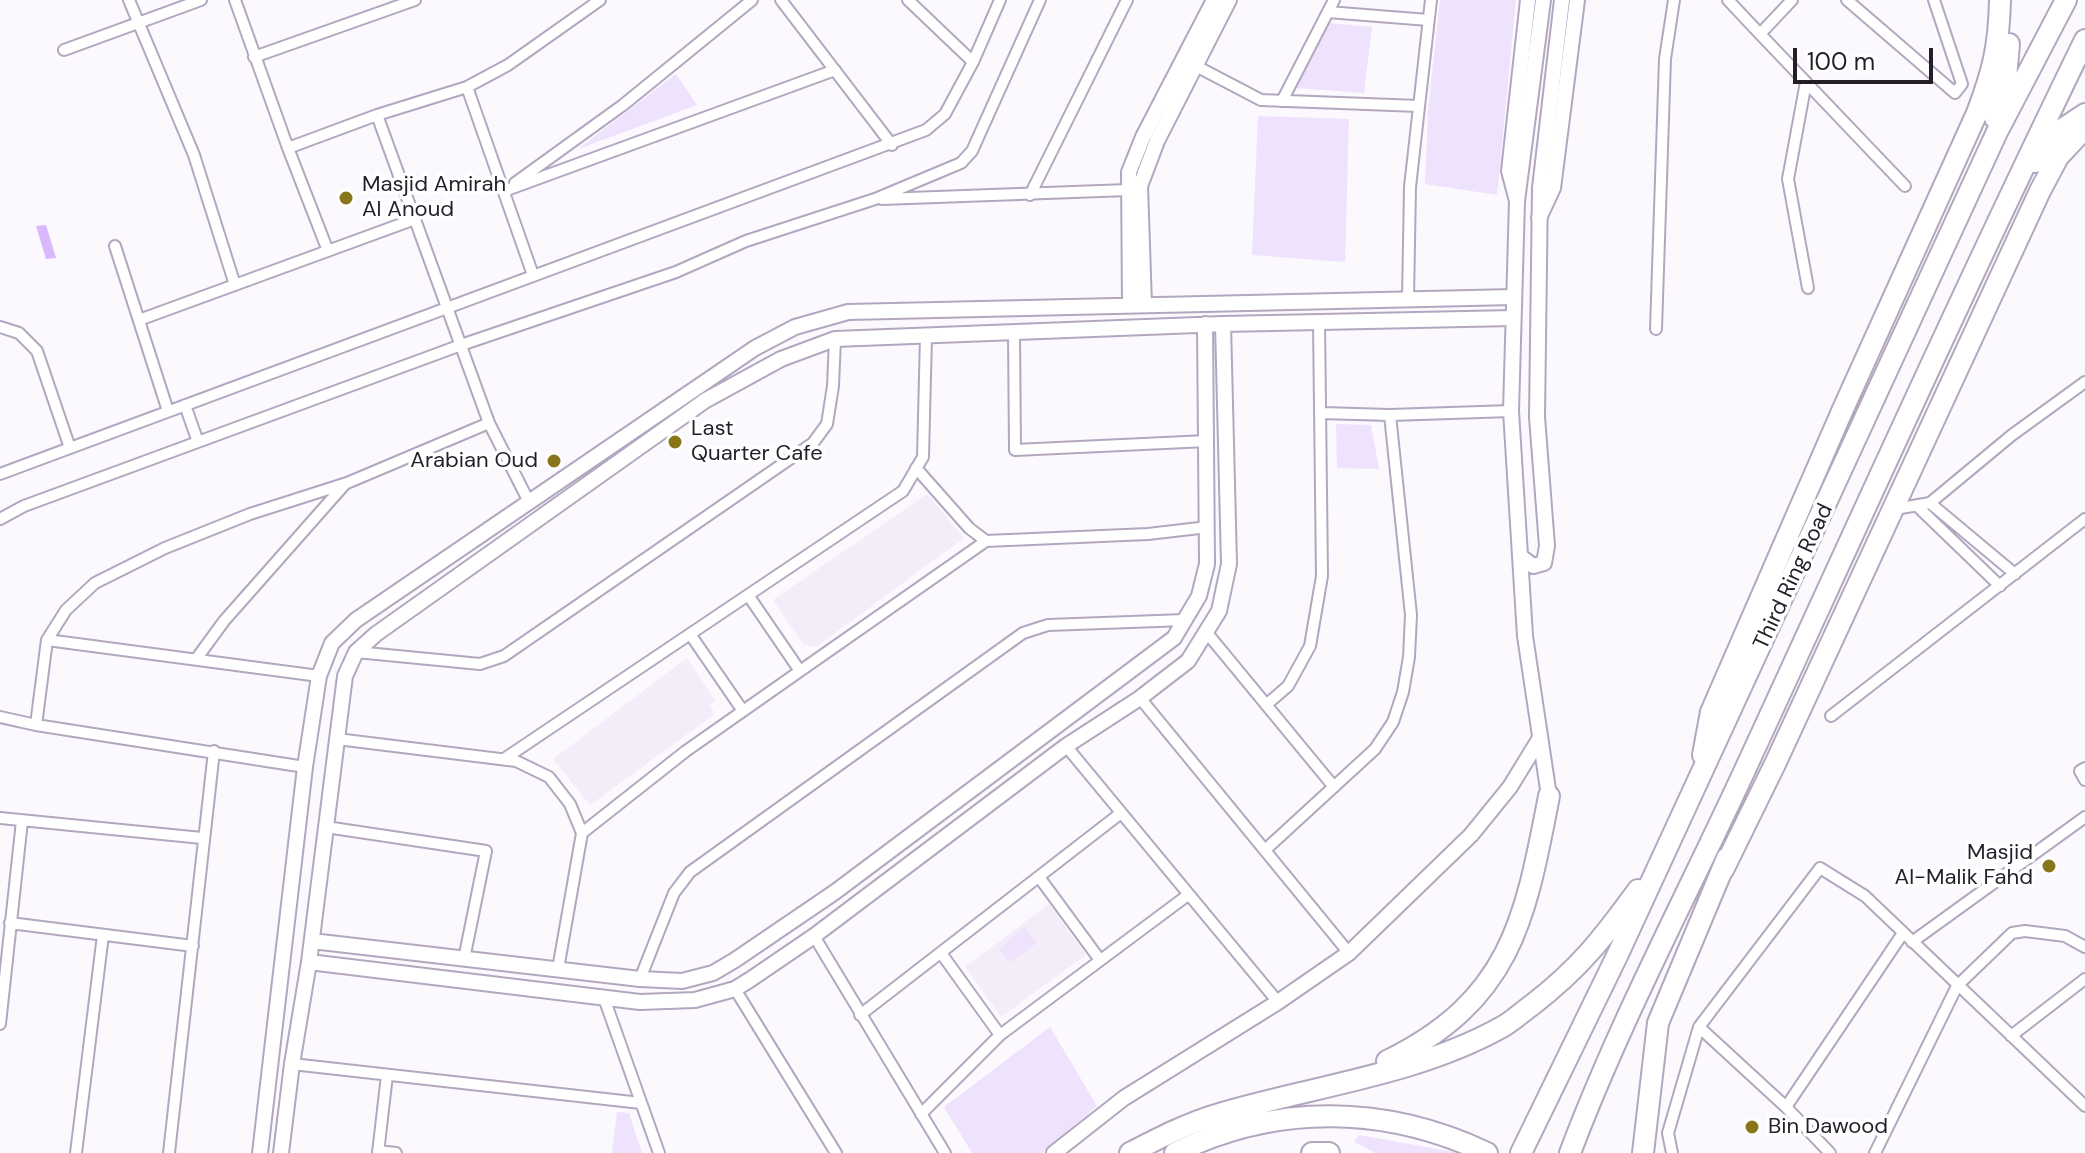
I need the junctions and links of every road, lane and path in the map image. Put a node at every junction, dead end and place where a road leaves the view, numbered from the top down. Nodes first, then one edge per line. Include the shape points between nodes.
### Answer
1 (129, 0) edge
2 (201, 0) edge
3 (235, 0) edge
4 (415, 0) edge
5 (600, 0) edge
6 (752, 0) edge
7 (781, 0) edge
8 (908, 0) edge
9 (1000, 0) edge
10 (1040, 0) edge
11 (1127, 0) edge
12 (1214, 0) edge
13 (1229, 0) edge
14 (1334, 0) edge
15 (1431, 0) edge
16 (1528, 0) edge
17 (1543, 0) edge
18 (1562, 0) edge
19 (1577, 0) edge
20 (1674, 0) edge
21 (1728, 0) edge
22 (1792, 0) edge
23 (1847, 0) edge
24 (1934, 0) edge
25 (2000, 0) edge
26 (2009, 0) edge
27 (2062, 8) edge
28 (1328, 12) junction
29 (1428, 20) junction
30 (138, 25) junction
31 (1760, 34) junction
32 (2085, 40) edge
33 (64, 50) dead end
34 (254, 57) junction
35 (973, 62) junction
36 (1194, 65) junction
37 (835, 70) junction
38 (1806, 82) junction
39 (467, 87) junction
40 (1282, 101) junction
41 (1419, 106) junction
42 (2085, 114) edge
43 (377, 115) junction
44 (2085, 128) edge
45 (892, 145) junction
46 (288, 148) junction
47 (1984, 162) junction
48 (1905, 186) dead end
49 (1128, 190) junction
50 (2012, 190) junction
51 (504, 191) junction
52 (1030, 195) junction
53 (875, 199) junction
54 (1517, 201) junction
55 (1539, 218) junction
56 (415, 219) junction
57 (115, 246) dead end
58 (328, 251) junction
59 (533, 275) junction
60 (235, 285) junction
61 (1808, 288) dead end
62 (1514, 297) junction
63 (1408, 299) junction
64 (1137, 305) junction
65 (447, 307) junction
66 (1513, 318) junction
67 (139, 320) junction
68 (1319, 322) junction
69 (1205, 324) junction
70 (1223, 324) junction
71 (0, 327) edge
72 (1656, 329) dead end
73 (1014, 333) junction
74 (1905, 334) junction
75 (926, 336) junction
76 (835, 339) junction
77 (461, 345) junction
78 (2085, 382) edge
79 (185, 405) junction
80 (1843, 409) junction
81 (168, 411) junction
82 (1511, 411) junction
83 (1321, 413) junction
84 (1390, 415) junction
85 (489, 423) junction
86 (1207, 441) junction
87 (198, 442) junction
88 (70, 448) junction
89 (916, 468) junction
90 (0, 474) edge
91 (347, 483) junction
92 (529, 502) junction
93 (1930, 503) junction
94 (1917, 506) junction
95 (1893, 509) junction
96 (0, 519) edge
97 (2085, 519) edge
98 (1208, 527) junction
99 (986, 541) junction
100 (1520, 556) junction
101 (2015, 574) junction
102 (2000, 586) junction
103 (748, 595) junction
104 (1185, 620) junction
105 (1207, 633) junction
106 (690, 634) junction
107 (47, 640) junction
108 (356, 652) junction
109 (197, 658) junction
110 (800, 671) junction
111 (319, 676) junction
112 (1140, 698) junction
113 (1266, 705) junction
114 (743, 711) junction
115 (1831, 716) dead end
116 (0, 717) edge
117 (1768, 720) junction
118 (36, 725) junction
119 (1540, 738) junction
120 (337, 739) junction
121 (1066, 746) junction
122 (214, 751) junction
123 (504, 759) junction
124 (305, 767) junction
125 (2085, 768) edge
126 (1699, 780) junction
127 (2085, 780) edge
128 (1334, 787) junction
129 (1549, 796) joint
130 (1121, 813) junction
131 (2085, 817) edge
132 (0, 818) edge
133 (22, 821) junction
134 (326, 827) junction
135 (582, 833) junction
136 (202, 838) junction
137 (1265, 850) junction
138 (1666, 851) junction
139 (1723, 870) junction
140 (1039, 877) junction
141 (1188, 895) junction
142 (10, 923) junction
143 (1903, 933) junction
144 (103, 935) junction
145 (814, 936) junction
146 (312, 941) junction
147 (1912, 942) junction
148 (193, 946) junction
149 (2085, 947) edge
150 (941, 953) junction
151 (1349, 953) junction
152 (464, 959) junction
153 (1100, 960) junction
154 (309, 962) junction
155 (558, 969) junction
156 (640, 979) junction
157 (2085, 979) edge
158 (1957, 986) junction
159 (735, 989) junction
160 (604, 998) junction
161 (1278, 1002) junction
162 (860, 1015) junction
163 (0, 1024) edge
164 (1699, 1027) junction
165 (1000, 1035) junction
166 (2011, 1036) junction
167 (292, 1064) junction
168 (387, 1075) junction
169 (1339, 1084) junction
170 (641, 1103) junction
171 (2085, 1106) edge
172 (1786, 1107) junction
173 (921, 1114) junction
174 (378, 1152) edge
175 (76, 1153) edge
176 (169, 1153) edge
177 (260, 1153) edge
178 (281, 1153) edge
179 (396, 1153) edge
180 (659, 1153) edge
181 (836, 1153) edge
182 (945, 1153) edge
183 (1054, 1153) edge
184 (1130, 1153) edge
185 (1175, 1153) edge
186 (1312, 1153) edge
187 (1329, 1153) edge
188 (1487, 1153) edge
189 (1521, 1153) edge
190 (1570, 1153) edge
191 (1643, 1153) edge
192 (1672, 1153) edge
193 (1830, 1153) edge
194 (1875, 1153) edge

1 - 30 street
2 - 30 street
3 - 34 street
4 - 34 street
5 - 39 street via 508,65
6 - 51 street via 623,105
7 - 37 street
8 - 35 street
9 - 35 street
10 - 53 street via 972,151 961,163
11 - 52 street
12 - 49 street via 1143,137
13 - 36 street
14 - 28 street
15 - 29 street
16 - 54 street via 1509,171
17 - 54 street
18 - 55 street
19 - 55 street via 1553,188
20 - 72 street via 1665,59
21 - 31 street
22 - 31 street
23 - 24 street via 1955,93 1962,84
25 - 80 highway via 1991,77
26 - 47 highway via 2006,78
27 - 47 highway, Third Ring Road
28 - 29 street
28 - 40 street
29 - 41 street
30 - 33 street
30 - 60 street via 194,155
31 - 38 street
32 - 50 highway, Third Ring Road
34 - 46 street
35 - 45 street via 945,114 926,130
36 - 40 street via 1261,100
36 - 64 street via 1140,186
37 - 45 street
37 - 51 street
38 - 48 street
38 - 61 street via 1788,179
39 - 43 street
39 - 51 street
40 - 41 street
41 - 63 street via 1410,187
42 - 50 highway via 2061,130
43 - 46 street
43 - 56 street
44 - 95 highway via 2058,157 2046,180
45 - 59 street
46 - 58 street
47 - 74 highway, Third Ring Road
49 - 52 street
49 - 64 street
50 - 117 highway, Third Ring Road
51 - 59 street
52 - 53 street
53 - 77 street
54 - 62 street
55 - 100 street via 1537,417 1547,546 1544,563 1533,566
56 - 58 street
56 - 65 street
57 - 67 street
58 - 60 street
59 - 65 street
60 - 67 street
62 - 63 street
62 - 66 street
63 - 64 street
64 - 92 street via 848,312 795,327 755,348
65 - 77 street
65 - 79 street
66 - 68 street
66 - 82 street
67 - 81 street
68 - 70 street
68 - 83 street
69 - 70 street
69 - 73 street
69 - 86 street
70 - 105 street via 1229,564 1219,611
71 - 88 street via 19,333 37,351
73 - 75 street
73 - 86 street via 1015,450
74 - 80 highway
74 - 126 highway, Third Ring Road
75 - 76 street
75 - 89 street via 923,457
76 - 108 street via 781,359 706,400
76 - 108 street via 827,424 813,443 504,656 480,664
77 - 85 street
77 - 87 street
78 - 93 street
79 - 81 street
79 - 87 street
80 - 126 highway via 1711,712
81 - 88 street
82 - 84 street
82 - 100 street
83 - 84 street
83 - 113 street via 1322,576 1310,646 1288,686
84 - 128 street via 1411,615 1409,657 1393,722 1375,749
85 - 91 street
85 - 92 street
86 - 98 street
87 - 96 street
88 - 90 street
89 - 99 street
89 - 103 street via 903,491
91 - 107 street via 250,514 95,583 66,610
91 - 109 street
92 - 111 street via 356,620 332,643
93 - 94 street
93 - 101 street
94 - 95 street
94 - 102 street
95 - 139 highway
97 - 101 street
98 - 99 street
98 - 104 street via 1207,564 1199,596
99 - 110 street
100 - 119 street
101 - 102 street
102 - 115 street
103 - 106 street
103 - 110 street
104 - 156 street via 1174,638 835,892 735,960 682,981
104 - 156 street via 1048,625 1023,633 690,872 674,893
105 - 112 street via 1188,661
105 - 113 street
106 - 114 street
106 - 123 street
107 - 109 street
107 - 118 street
108 - 120 street via 345,676
109 - 111 street
110 - 114 street
111 - 124 street
112 - 121 street
112 - 137 street
113 - 128 street
114 - 135 street
116 - 118 street
117 - 139 highway via 1758,769
117 - 190 highway, Third Ring Road via 1600,1073
118 - 122 street
119 - 129 street
119 - 151 street via 1471,835
120 - 123 street
120 - 134 street
121 - 130 street
121 - 145 street
122 - 124 street
122 - 136 street
123 - 135 street via 549,777 570,804
124 - 177 street
125 - 127 street via 2080,771
126 - 138 highway, Third Ring Road
128 - 137 street
129 - 169 highway via 1525,908 1512,944 1491,977 1465,1009 1432,1036
130 - 140 street
130 - 141 street
131 - 147 street
132 - 133 street
133 - 136 street
133 - 142 street
134 - 146 street
134 - 152 street via 486,851
135 - 155 street
136 - 148 street
137 - 151 street
138 - 169 highway via 1601,941 1564,980 1504,1026 1446,1053
138 - 189 highway, Third Ring Road
139 - 191 highway via 1658,1023
140 - 150 street
140 - 153 street
141 - 153 street
141 - 161 street
142 - 144 street
142 - 163 street
143 - 147 street
143 - 164 street via 1865,896 1820,868
143 - 172 street
144 - 148 street
144 - 175 street
145 - 159 street
145 - 162 street
146 - 152 street
146 - 154 street
147 - 158 street
148 - 176 street
149 - 158 street via 2065,936 2012,933
150 - 162 street
150 - 165 street
151 - 161 street
152 - 155 street
153 - 165 street
154 - 160 street
154 - 167 street
155 - 156 street
157 - 166 street
158 - 166 street
158 - 194 street
159 - 160 street via 695,1000
159 - 181 street
160 - 170 street
161 - 183 street via 1124,1098
162 - 173 street
164 - 172 street
164 - 192 street via 1668,1133
165 - 173 street
166 - 171 street
167 - 168 street
167 - 178 street
168 - 170 street
168 - 174 street
169 - 184 highway via 1216,1115
170 - 180 street
172 - 193 street
173 - 182 street
174 - 179 street
185 - 188 highway via 1232,1130 1286,1119 1368,1118 1413,1124
186 - 187 highway

